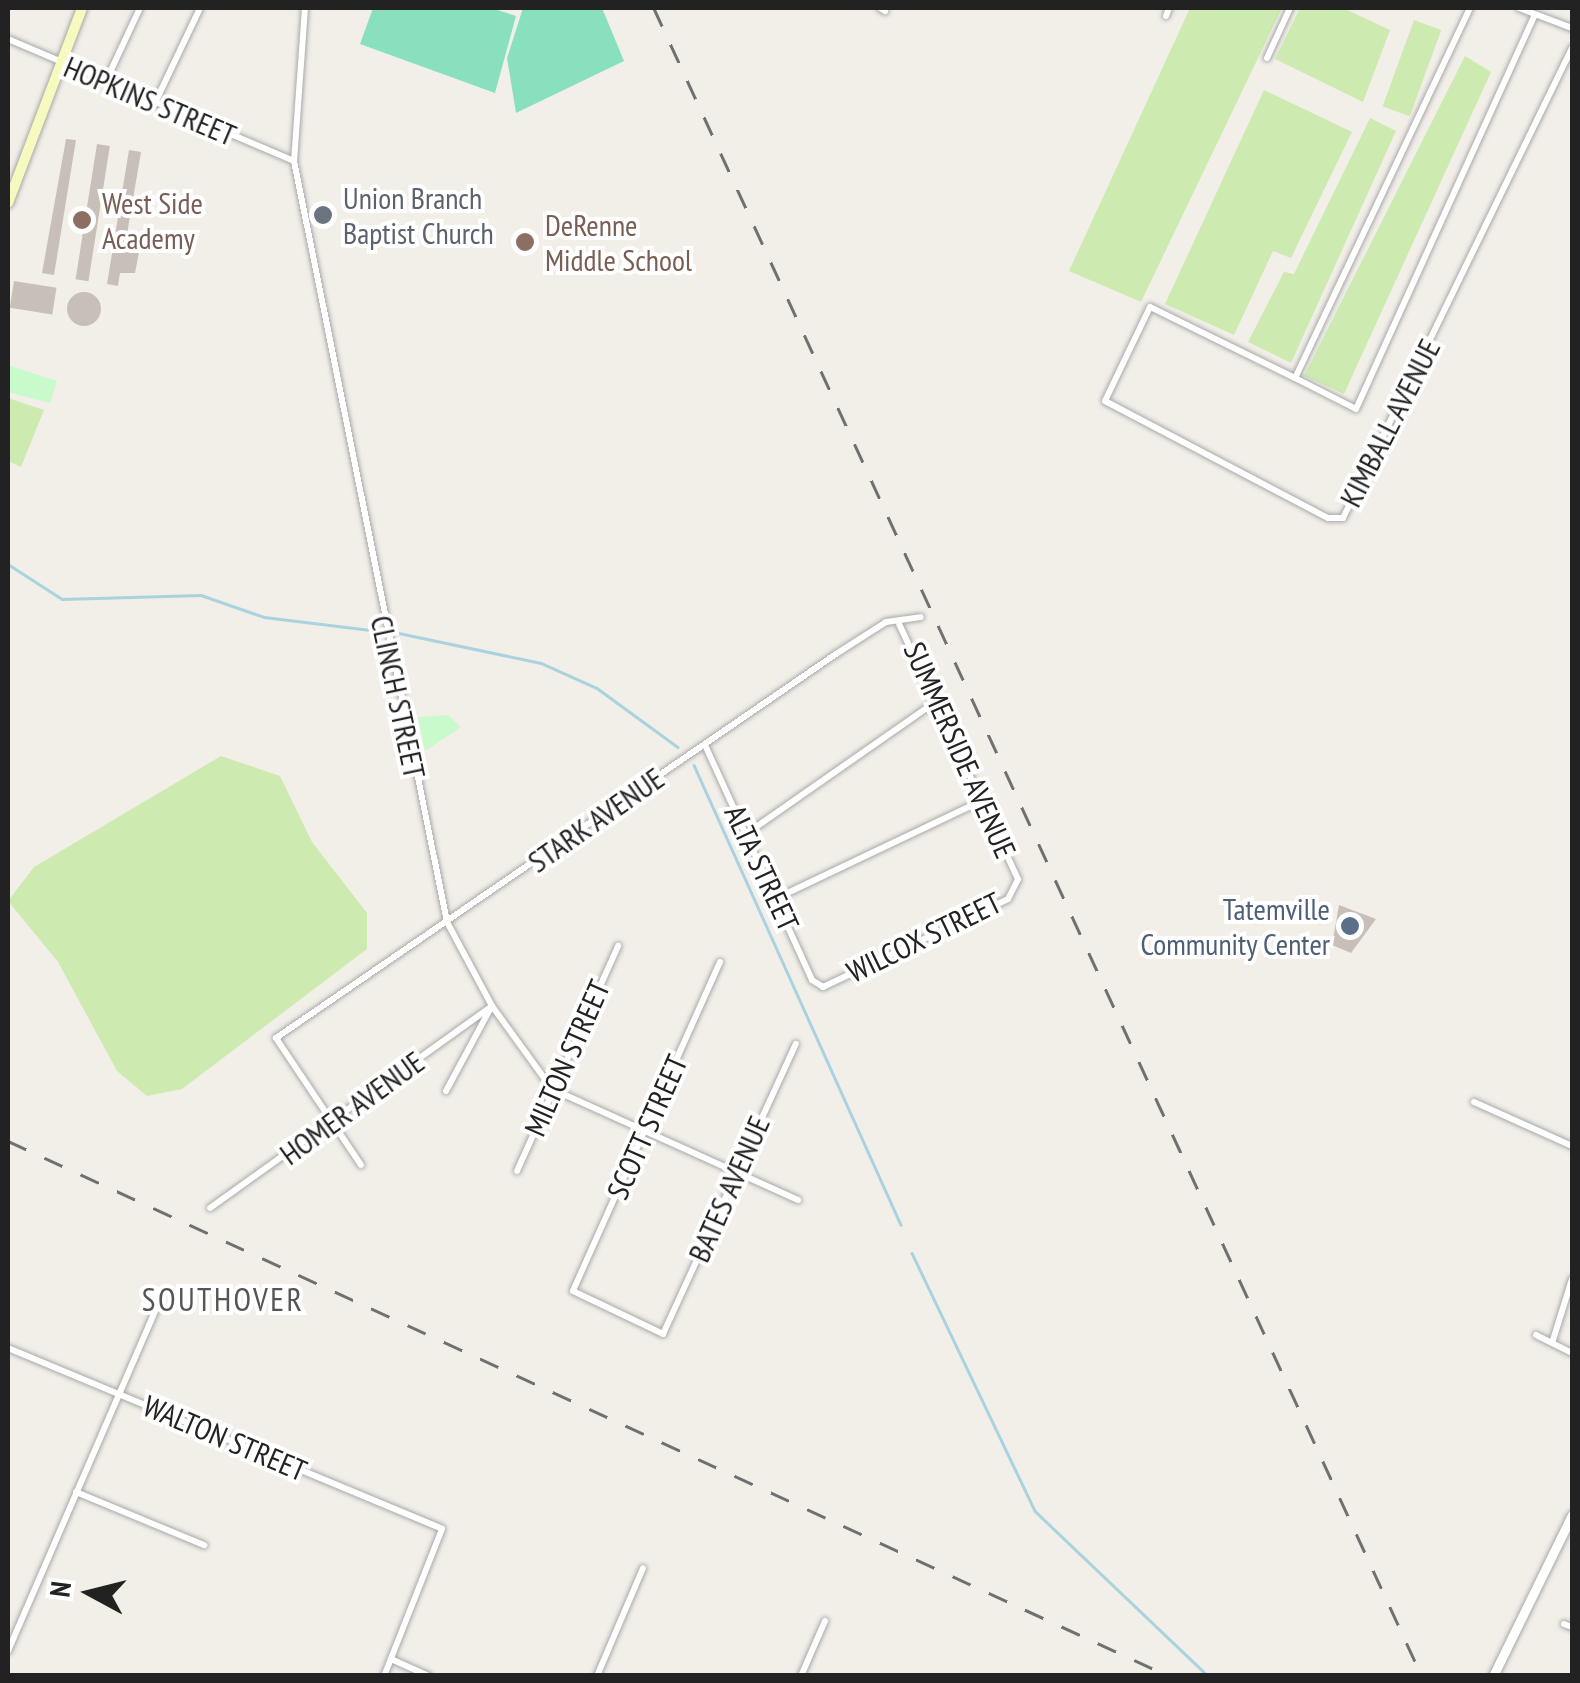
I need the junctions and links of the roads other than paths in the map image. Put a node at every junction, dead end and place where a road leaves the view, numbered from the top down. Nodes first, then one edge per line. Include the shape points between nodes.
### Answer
1 (82, 8) edge
2 (140, 8) edge
3 (200, 8) edge
4 (304, 8) edge
5 (1290, 8) edge
6 (1470, 8) edge
7 (1519, 8) edge
8 (1535, 14) junction
9 (1572, 28) edge
10 (8, 40) edge
11 (1572, 48) edge
12 (1266, 58) dead end
13 (57, 62) junction
14 (105, 84) junction
15 (154, 104) junction
16 (294, 161) junction
17 (8, 203) edge
18 (1295, 378) junction
19 (921, 617) dead end
20 (898, 623) junction
21 (937, 701) junction
22 (705, 744) junction
23 (982, 800) junction
24 (746, 834) junction
25 (1018, 879) joint
26 (778, 897) junction
27 (447, 922) junction
28 (618, 946) dead end
29 (720, 962) dead end
30 (822, 986) joint
31 (492, 1006) junction
32 (796, 1044) dead end
33 (552, 1089) junction
34 (446, 1091) dead end
35 (1474, 1102) dead end
36 (335, 1122) junction
37 (646, 1128) junction
38 (1572, 1146) edge
39 (361, 1165) dead end
40 (517, 1172) dead end
41 (738, 1174) junction
42 (798, 1200) dead end
43 (210, 1208) dead end
44 (1572, 1278) edge
45 (159, 1302) dead end
46 (664, 1334) joint
47 (1536, 1335) dead end
48 (1553, 1340) junction
49 (8, 1348) edge
50 (1572, 1353) edge
51 (118, 1394) junction
52 (76, 1492) junction
53 (1572, 1514) edge
54 (204, 1545) dead end
55 (643, 1568) dead end
56 (825, 1621) dead end
57 (8, 1651) edge
58 (391, 1658) junction
59 (384, 1676) edge
60 (429, 1676) edge
61 (597, 1676) edge
62 (801, 1676) edge
63 (1493, 1676) edge

1 - 13 main road
2 - 14 street
3 - 15 street
4 - 16 street, CLINCH STREET
5 - 12 street
6 - 18 street
7 - 8 street
8 - 9 street
8 - 18 street via 1356,408
10 - 13 street, HOPKINS STREET
11 - 18 street, KIMBALL AVENUE via 1343,518 1328,518 1105,401 1150,307
13 - 14 street, HOPKINS STREET
13 - 17 main road
14 - 15 street, HOPKINS STREET
15 - 16 street, HOPKINS STREET
16 - 27 street, CLINCH STREET
19 - 20 street, STARK AVENUE
20 - 21 street, SUMMERSIDE AVENUE
20 - 22 street, STARK AVENUE via 886,622
21 - 23 street, SUMMERSIDE AVENUE
21 - 24 street
22 - 24 street, ALTA STREET
22 - 27 street, STARK AVENUE
23 - 25 street, SUMMERSIDE AVENUE
23 - 26 street
24 - 26 street, ALTA STREET
25 - 30 street, WILCOX STREET via 1008,899
26 - 30 street, ALTA STREET via 812,980
27 - 31 street, CLINCH STREET
27 - 36 street, STARK AVENUE via 276,1038
28 - 33 street, MILTON STREET
29 - 37 street, SCOTT STREET
31 - 33 street, CLINCH STREET
31 - 34 street
31 - 36 street, HOMER AVENUE
32 - 41 street, BATES AVENUE
33 - 37 street
33 - 40 street, MILTON STREET
35 - 38 street
36 - 39 street
36 - 43 street, HOMER AVENUE
37 - 41 street
37 - 46 street, SCOTT STREET via 573,1291
41 - 42 street
41 - 46 street, BATES AVENUE
44 - 48 street
45 - 51 street
47 - 48 street
48 - 50 street
49 - 51 street, WALTON STREET
51 - 52 street
51 - 58 street, WALTON STREET via 442,1528
52 - 54 street
52 - 57 street
53 - 63 street
55 - 61 street
56 - 62 street
58 - 59 street
58 - 60 street

